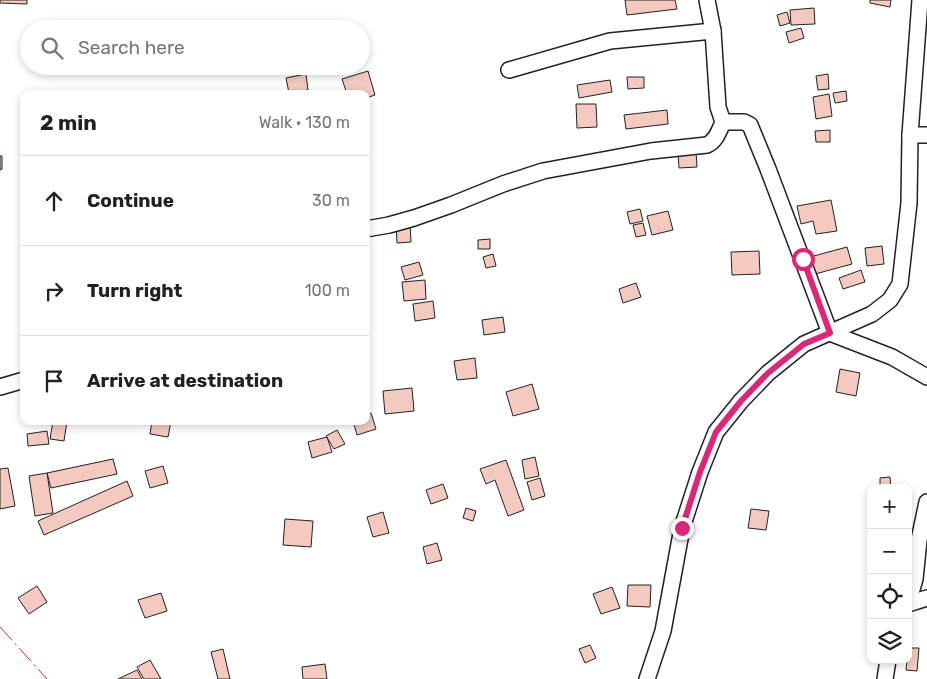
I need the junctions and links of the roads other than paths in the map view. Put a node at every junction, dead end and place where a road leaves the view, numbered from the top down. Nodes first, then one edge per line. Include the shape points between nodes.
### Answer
1 (707, 0) edge
2 (920, 0) edge
3 (713, 31) junction
4 (509, 70) dead end
5 (723, 122) junction
6 (910, 135) junction
7 (927, 135) edge
8 (370, 228) edge
9 (830, 333) junction
10 (927, 376) edge
11 (20, 381) edge
12 (0, 387) edge
13 (927, 502) edge
14 (912, 590) edge
15 (927, 598) edge
16 (912, 603) edge
17 (887, 664) edge
18 (647, 679) edge
19 (885, 679) edge

1 - 3 street
2 - 6 street
3 - 4 street via 610,41
3 - 5 street via 718,107
5 - 8 street via 715,139 707,146 651,151 543,171 414,218
5 - 9 street via 750,125
6 - 7 street
6 - 9 street via 909,203 900,284 890,300 872,314
9 - 10 street via 892,357
9 - 18 street via 804,344 768,373 716,432 682,528 663,631
11 - 12 street
13 - 14 street
15 - 16 street
17 - 19 street

